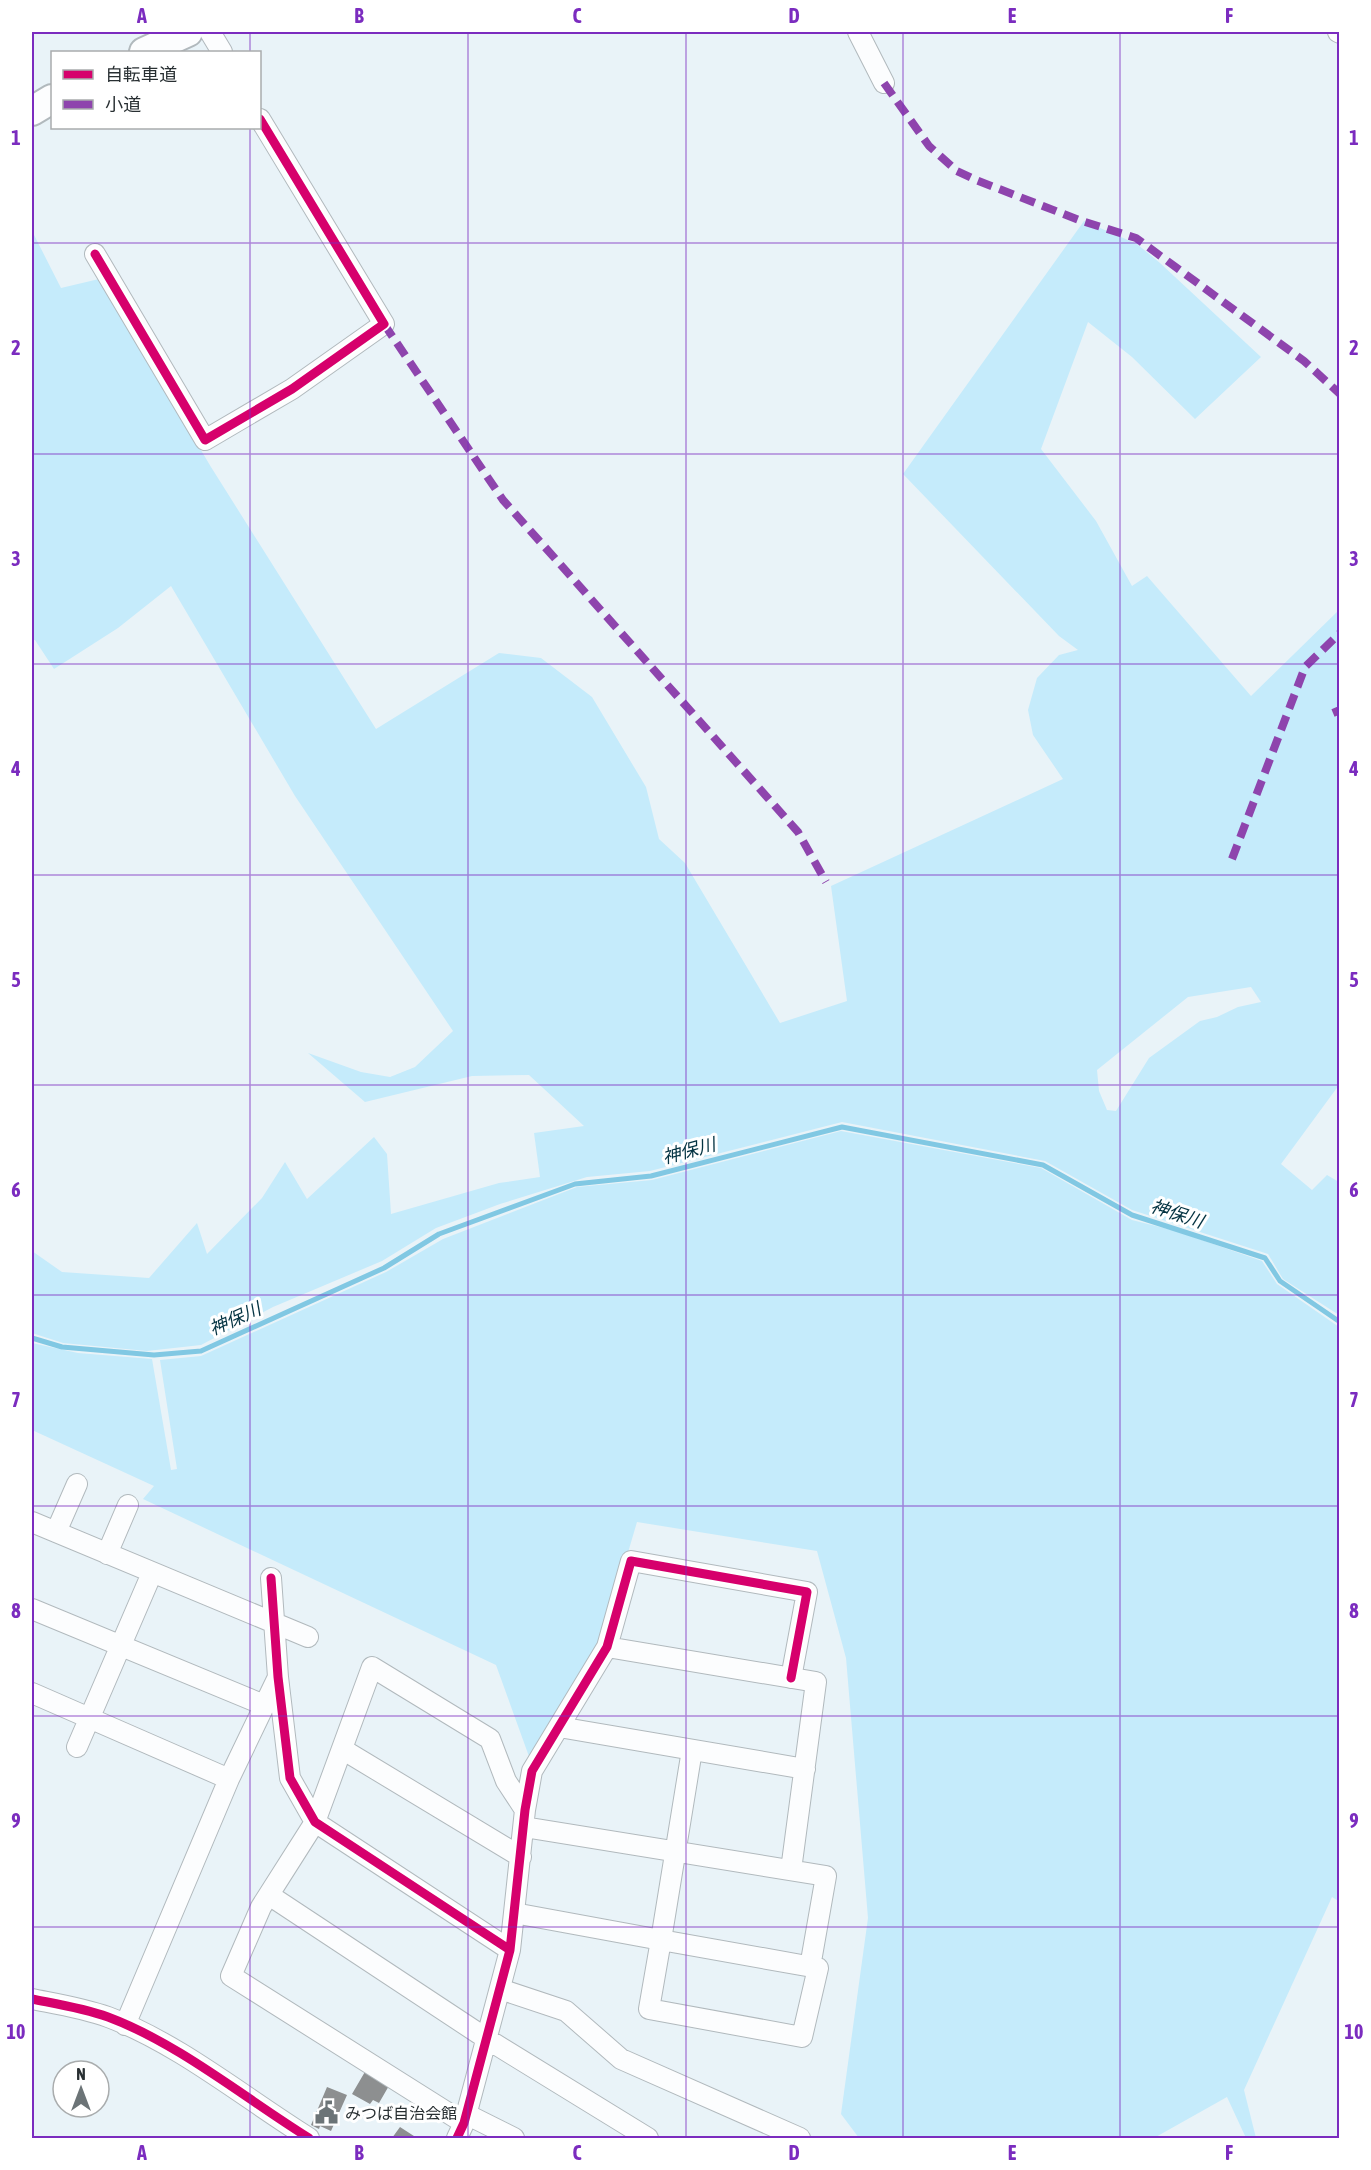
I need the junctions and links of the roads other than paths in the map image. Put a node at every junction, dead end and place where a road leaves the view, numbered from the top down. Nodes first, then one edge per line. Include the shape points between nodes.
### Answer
1 (188, 32) edge
2 (210, 32) edge
3 (858, 32) edge
4 (146, 51) edge
5 (221, 51) edge
6 (884, 82) dead end
7 (51, 100) edge
8 (32, 111) edge
9 (261, 121) edge
10 (95, 254) dead end
11 (77, 1484) dead end
12 (128, 1505) dead end
13 (32, 1522) edge
14 (56, 1532) junction
15 (107, 1554) junction
16 (152, 1573) junction
17 (271, 1578) dead end
18 (32, 1609) edge
19 (274, 1624) junction
20 (308, 1637) dead end
21 (121, 1646) junction
22 (607, 1647) junction
23 (278, 1677) junction
24 (791, 1678) junction
25 (32, 1692) edge
26 (264, 1706) junction
27 (90, 1718) junction
28 (559, 1727) junction
29 (77, 1747) dead end
30 (342, 1749) junction
31 (692, 1750) junction
32 (805, 1769) junction
33 (229, 1779) junction
34 (524, 1819) junction
35 (315, 1822) junction
36 (676, 1851) junction
37 (521, 1857) junction
38 (791, 1870) junction
39 (269, 1895) junction
40 (514, 1913) junction
41 (661, 1940) junction
42 (510, 1950) junction
43 (810, 1967) junction
44 (500, 1989) junction
45 (32, 2000) edge
46 (125, 2025) junction
47 (487, 2039) junction
48 (462, 2125) edge
49 (309, 2139) edge
50 (514, 2139) edge
51 (648, 2139) edge
52 (800, 2139) edge

1 - 4 main road
2 - 5 street
3 - 6 street
7 - 8 main road
9 - 10 street via 384,324 292,389 205,440
11 - 14 street
12 - 15 street
13 - 14 street
14 - 15 street
15 - 16 street
16 - 19 street
16 - 21 street
17 - 19 street
18 - 21 street
19 - 20 street
19 - 23 street
21 - 26 street
21 - 27 street
22 - 24 street
22 - 24 street via 631,1561 807,1592
22 - 28 street
23 - 26 street
23 - 35 street via 290,1778
24 - 32 street via 816,1682
25 - 27 street
26 - 33 street
27 - 29 street
27 - 33 street
28 - 31 street
28 - 34 street via 532,1771
30 - 34 street via 372,1667 490,1739
30 - 35 street
30 - 37 street
31 - 32 street
31 - 36 street
32 - 38 street
33 - 46 street
34 - 36 street
34 - 37 street
35 - 39 street
35 - 42 street
36 - 38 street
36 - 41 street
37 - 40 street
38 - 43 street via 826,1876
39 - 47 street
39 - 48 street via 231,1976
40 - 41 street
40 - 42 street
41 - 43 street
41 - 43 street via 649,2009 801,2037 818,1968
42 - 44 street
44 - 47 street
44 - 52 street via 566,2010 621,2059
45 - 46 street via 73,2007
46 - 49 street via 195,2063
47 - 48 street
47 - 51 street
48 - 50 street

